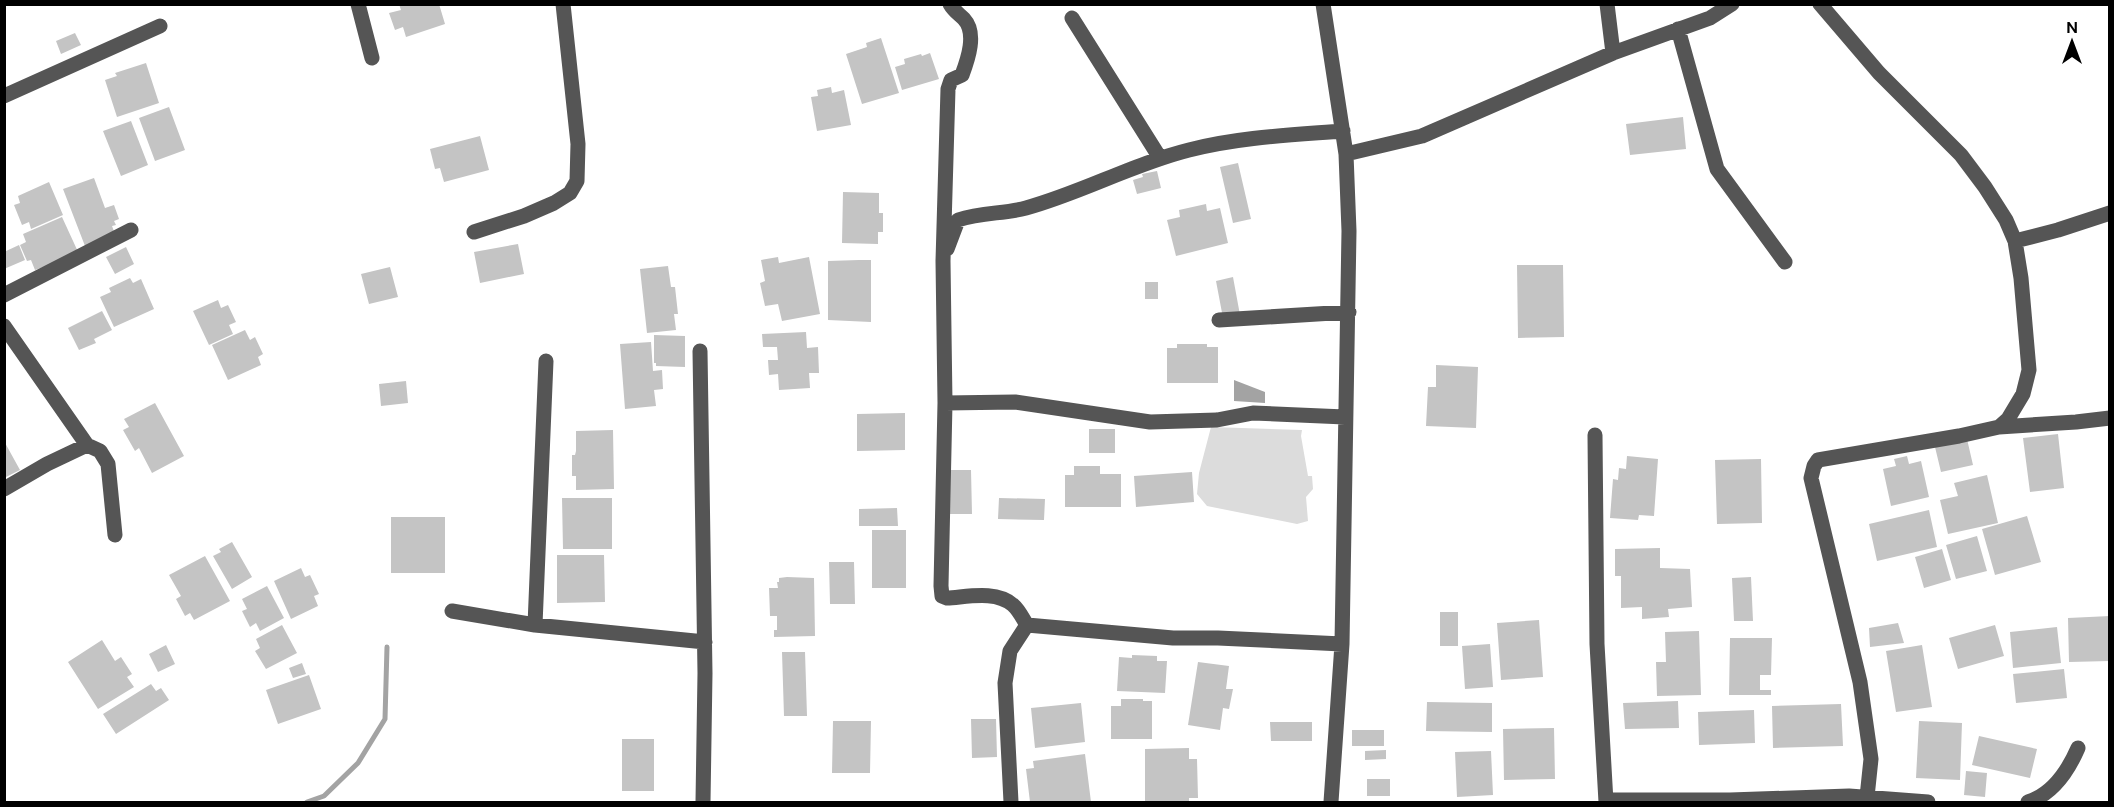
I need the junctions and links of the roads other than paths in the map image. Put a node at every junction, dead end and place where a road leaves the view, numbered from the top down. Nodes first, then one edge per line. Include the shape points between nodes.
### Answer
1 (358, 4) edge
2 (562, 4) edge
3 (950, 4) edge
4 (1323, 4) edge
5 (1607, 4) edge
6 (1732, 4) edge
7 (1820, 4) edge
8 (1072, 18) dead end
9 (160, 26) dead end
10 (1678, 29) junction
11 (1613, 53) junction
12 (372, 58) dead end
13 (4, 96) edge
14 (1343, 131) junction
15 (1346, 154) junction
16 (1160, 158) junction
17 (2109, 213) edge
18 (131, 230) dead end
19 (474, 232) dead end
20 (2015, 241) junction
21 (943, 261) junction
22 (1785, 262) dead end
23 (4, 295) edge
24 (1349, 312) junction
25 (1219, 320) dead end
26 (4, 326) edge
27 (700, 351) dead end
28 (546, 360) dead end
29 (945, 403) junction
30 (1345, 417) junction
31 (2109, 418) edge
32 (1999, 427) junction
33 (1595, 435) dead end
34 (87, 445) junction
35 (4, 489) edge
36 (115, 536) dead end
37 (452, 611) dead end
38 (535, 625) junction
39 (1027, 625) junction
40 (705, 642) junction
41 (1342, 644) junction
42 (2078, 747) dead end
43 (1867, 797) junction
44 (1606, 801) edge
45 (703, 802) edge
46 (1011, 802) edge
47 (1331, 802) edge
48 (1928, 802) edge
49 (2028, 802) edge

1 - 12 street
2 - 19 street via 578,144 577,181 570,193 554,202
3 - 21 street via 965,20 971,41 962,75 951,80 948,89
4 - 14 street
5 - 11 street
6 - 10 street via 1710,18
7 - 20 street via 1879,73 1961,155 2006,220
8 - 16 street
9 - 13 street
10 - 11 street
10 - 22 street via 1717,169
11 - 15 street via 1422,135
14 - 15 street
14 - 16 street via 1252,139
15 - 24 street
16 - 21 street via 1024,209 958,220
17 - 20 street
18 - 23 street
20 - 32 street via 2029,370 2024,394
21 - 29 street
24 - 25 street
24 - 30 street
26 - 34 street
27 - 40 street
28 - 38 street
29 - 30 street via 1015,402 1150,422 1217,420 1253,413
29 - 39 street via 942,596 997,597 1013,605
30 - 41 street
31 - 32 street
32 - 43 street via 1818,460 1814,466 1812,478 1860,682 1871,759
33 - 44 street via 1597,645
34 - 35 street
34 - 36 street via 100,451 108,464
37 - 38 street
38 - 40 street
39 - 41 street via 1173,638
39 - 46 street via 1010,651 1005,683
40 - 45 street
41 - 47 street
42 - 49 street via 2071,765 2055,786
43 - 44 street
43 - 48 street

